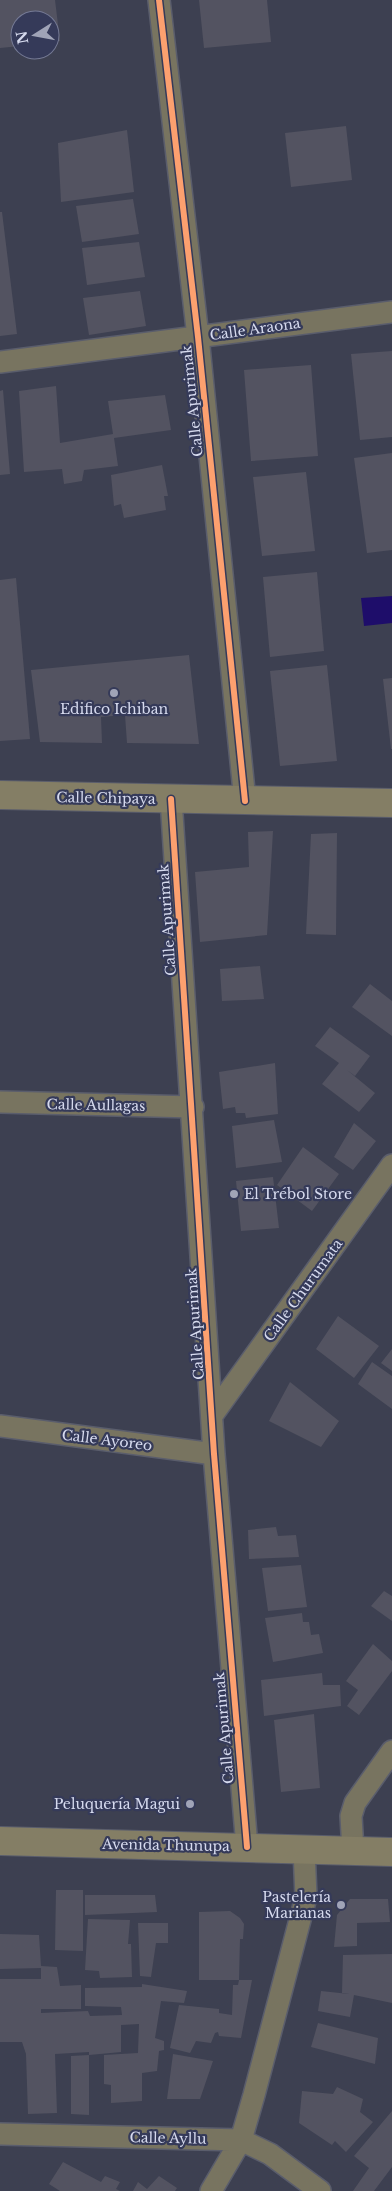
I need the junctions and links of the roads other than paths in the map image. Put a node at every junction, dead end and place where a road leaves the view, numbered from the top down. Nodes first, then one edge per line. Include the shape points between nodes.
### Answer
1 (159, 0) edge
2 (392, 312) edge
3 (198, 337) junction
4 (0, 362) edge
5 (0, 795) edge
6 (171, 799) junction
7 (245, 801) junction
8 (392, 803) edge
9 (0, 1102) edge
10 (193, 1107) junction
11 (392, 1165) edge
12 (213, 1414) junction
13 (0, 1426) edge
14 (214, 1454) junction
15 (392, 1751) edge
16 (0, 1841) edge
17 (247, 1847) junction
18 (304, 1849) junction
19 (353, 1850) junction
20 (392, 1852) edge
21 (0, 2134) edge
22 (241, 2140) junction
23 (211, 2191) edge
24 (320, 2191) edge

1 - 3 street, Calle Apurimak
2 - 3 street, Calle Araona
3 - 4 street, Calle Araona
3 - 7 street, Calle Apurimak
5 - 6 street, Calle Chipaya
6 - 7 street, Calle Chipaya
6 - 10 street, Calle Apurimak
7 - 8 street, Calle Chipaya
9 - 10 street, Calle Aullagas
10 - 12 street, Calle Apurimak
11 - 12 street, Calle Churumata
12 - 14 street, Calle Apurimak
13 - 14 street, Calle Ayoreo
14 - 17 street, Calle Apurimak
15 - 19 street via 355,1803 351,1816
16 - 17 street, Avenida Thunupa
17 - 18 street, Avenida Thunupa
18 - 19 street, Avenida Thunupa
18 - 22 street via 306,1897
19 - 20 street, Avenida Thunupa
21 - 22 street, Calle Ayllu
22 - 23 street
22 - 24 street, Calle Ayllu via 270,2154

